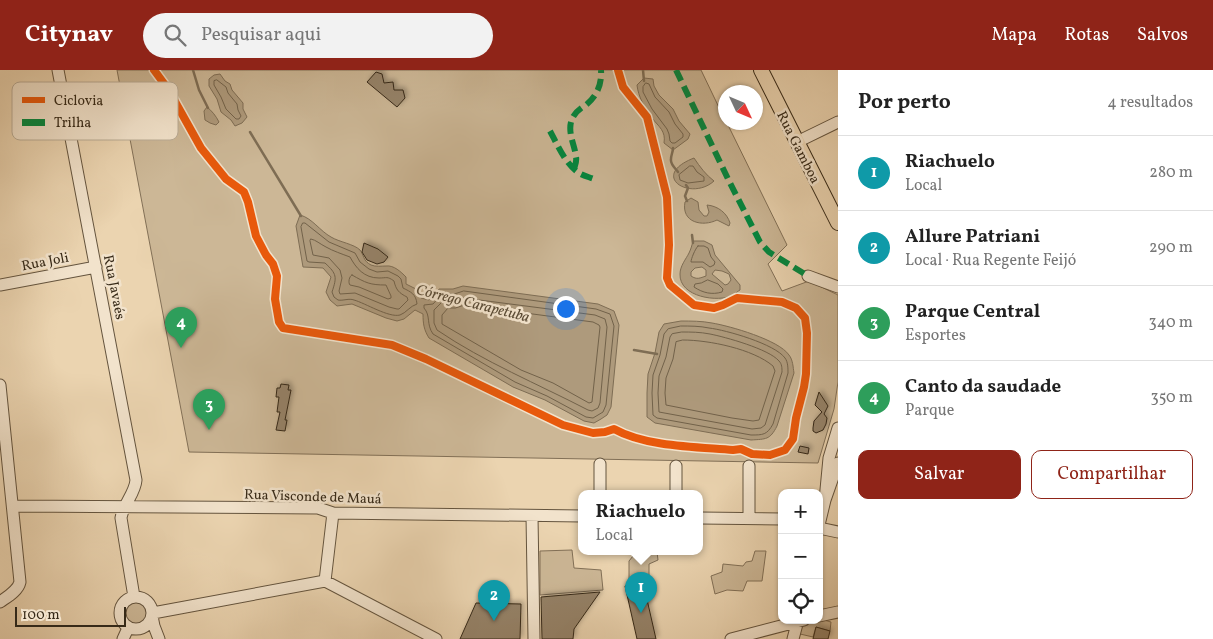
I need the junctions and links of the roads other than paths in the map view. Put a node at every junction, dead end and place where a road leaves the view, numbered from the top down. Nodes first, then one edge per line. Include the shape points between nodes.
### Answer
1 (761, 70) edge
2 (838, 122) edge
3 (72, 140) edge
4 (797, 142) junction
5 (838, 223) edge
6 (96, 267) junction
7 (808, 276) dead end
8 (0, 285) edge
9 (838, 287) edge
10 (0, 385) edge
11 (838, 428) edge
12 (838, 463) edge
13 (600, 464) dead end
14 (676, 466) dead end
15 (750, 466) dead end
16 (5, 478) edge
17 (600, 490) edge
18 (676, 490) edge
19 (825, 500) junction
20 (12, 506) junction
21 (124, 507) junction
22 (823, 509) edge
23 (333, 513) junction
24 (532, 516) junction
25 (578, 516) edge
26 (703, 518) edge
27 (749, 518) junction
28 (778, 519) edge
29 (823, 524) edge
30 (838, 532) edge
31 (325, 581) junction
32 (134, 597) junction
33 (0, 602) edge
34 (838, 612) edge
35 (153, 614) junction
36 (823, 615) edge
37 (788, 624) edge
38 (799, 624) edge
39 (130, 628) junction
40 (123, 639) edge
41 (140, 639) edge
42 (159, 639) edge
43 (436, 639) edge
44 (534, 639) edge
45 (731, 639) edge
46 (793, 639) edge

1 - 4 main road, Rua Gamboa
2 - 4 street
3 - 6 street, Rua Javaés
4 - 5 main road, Rua Gamboa
6 - 8 street, Rua Joli
6 - 21 street, Rua Javaés via 136,480
7 - 9 street
10 - 16 street
11 - 19 street via 829,458
12 - 19 street
13 - 17 street
14 - 18 street
15 - 27 street
16 - 20 street
19 - 22 street
20 - 21 street, Rua Visconde de Mauá
20 - 33 street via 20,586
21 - 23 street, Rua Visconde de Mauá via 318,508
21 - 32 street via 121,518
23 - 24 street, Rua Visconde de Mauá
23 - 31 street
24 - 25 street, Rua Visconde de Mauá
24 - 44 street
26 - 27 street
27 - 28 street
29 - 30 street
31 - 35 street
31 - 43 street
32 - 35 street via 147,600
32 - 39 street via 124,602 120,609 121,620
34 - 36 street
35 - 39 street via 144,628
35 - 42 street
37 - 45 street
38 - 46 street
39 - 40 street
39 - 41 street

